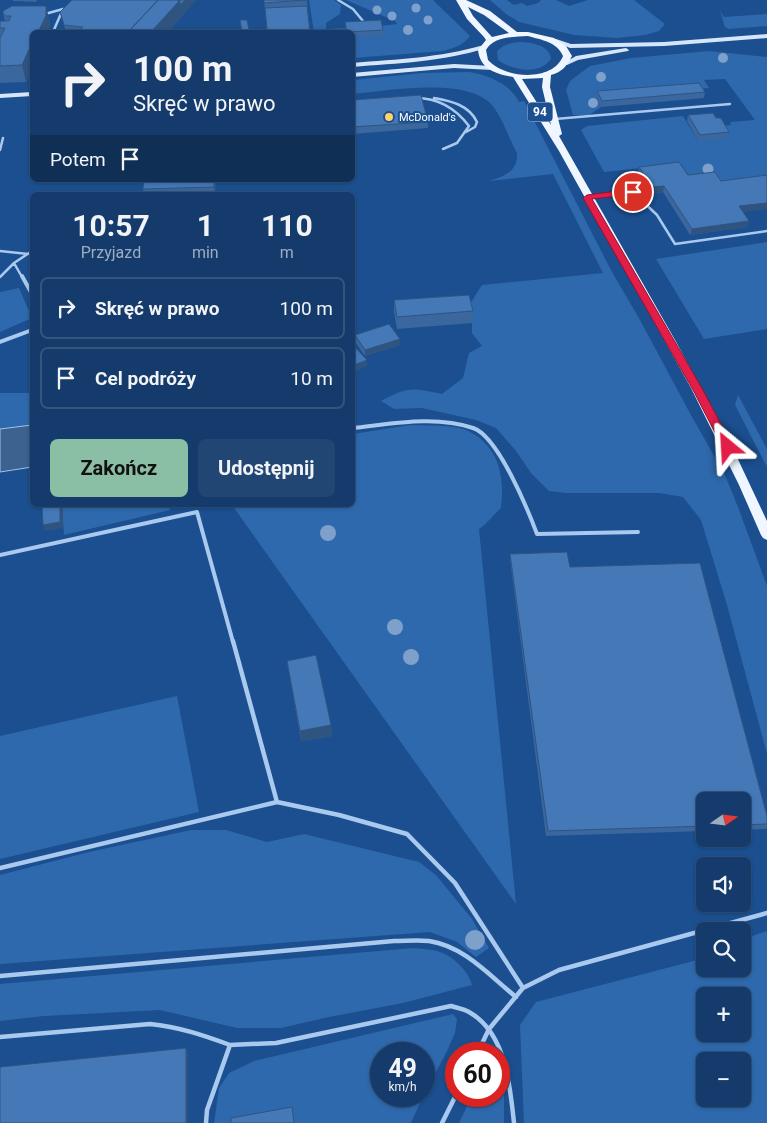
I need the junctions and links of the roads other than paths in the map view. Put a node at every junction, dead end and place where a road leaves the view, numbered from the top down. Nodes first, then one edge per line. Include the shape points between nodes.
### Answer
1 (338, 0) edge
2 (460, 0) edge
3 (68, 5) edge
4 (63, 9) junction
5 (39, 15) edge
6 (363, 21) edge
7 (54, 30) edge
8 (515, 34) junction
9 (767, 36) edge
10 (556, 42) junction
11 (487, 44) junction
12 (665, 44) junction
13 (567, 63) junction
14 (355, 65) edge
15 (492, 68) junction
16 (355, 75) edge
17 (548, 75) junction
18 (518, 77) junction
19 (30, 94) edge
20 (0, 96) edge
21 (427, 97) junction
22 (408, 98) edge
23 (730, 104) dead end
24 (553, 119) junction
25 (466, 132) junction
26 (3, 138) dead end
27 (443, 149) dead end
28 (0, 150) edge
29 (562, 151) junction
30 (587, 198) junction
31 (767, 231) edge
32 (0, 251) edge
33 (28, 254) joint
34 (14, 263) junction
35 (0, 277) edge
36 (30, 291) edge
37 (30, 331) edge
38 (0, 342) edge
39 (355, 428) edge
40 (638, 532) dead end
41 (767, 535) edge
42 (0, 555) edge
43 (277, 802) junction
44 (0, 868) edge
45 (767, 913) edge
46 (0, 976) edge
47 (523, 988) junction
48 (516, 997) junction
49 (489, 1029) junction
50 (0, 1037) edge
51 (483, 1042) edge
52 (230, 1045) junction
53 (450, 1107) edge
54 (206, 1123) edge
55 (442, 1123) edge
56 (514, 1123) edge

1 - 6 lane
2 - 8 main road via 487,13
2 - 11 main road via 470,17 488,36
3 - 4 lane
4 - 5 lane
4 - 7 lane
8 - 10 main road via 540,36
8 - 11 main road
9 - 12 main road
10 - 12 main road via 570,46
10 - 13 main road via 566,50
11 - 14 main road via 473,51 423,59
11 - 15 main road via 482,54
12 - 13 main road via 584,56
13 - 17 main road
15 - 16 main road via 454,66
15 - 18 main road
17 - 18 main road
17 - 24 main road, 94 via 546,87
18 - 29 main road, 94
19 - 20 main road
21 - 22 lane
21 - 25 lane via 458,115 469,126
21 - 25 lane via 445,100 470,111 477,122
23 - 24 lane
24 - 29 main road, 94
25 - 27 lane via 457,143
26 - 28 lane
29 - 30 main road, 94
30 - 31 lane via 633,192 657,215 675,244
30 - 41 main road, 94 via 712,417 743,477
32 - 33 lane
33 - 34 lane
34 - 35 lane
34 - 36 lane
37 - 38 lane
39 - 40 lane via 428,420 475,428 496,449 524,499 537,534
42 - 43 lane via 197,512
43 - 44 lane
43 - 47 lane via 407,834 455,883
45 - 47 lane via 559,970
46 - 48 lane via 421,941 461,952
47 - 48 lane
48 - 49 lane
49 - 51 lane
49 - 52 lane via 464,1007 451,1006 276,1043
49 - 56 lane via 506,1070
50 - 52 lane via 150,1024 194,1031
52 - 54 lane via 207,1110
53 - 55 lane

